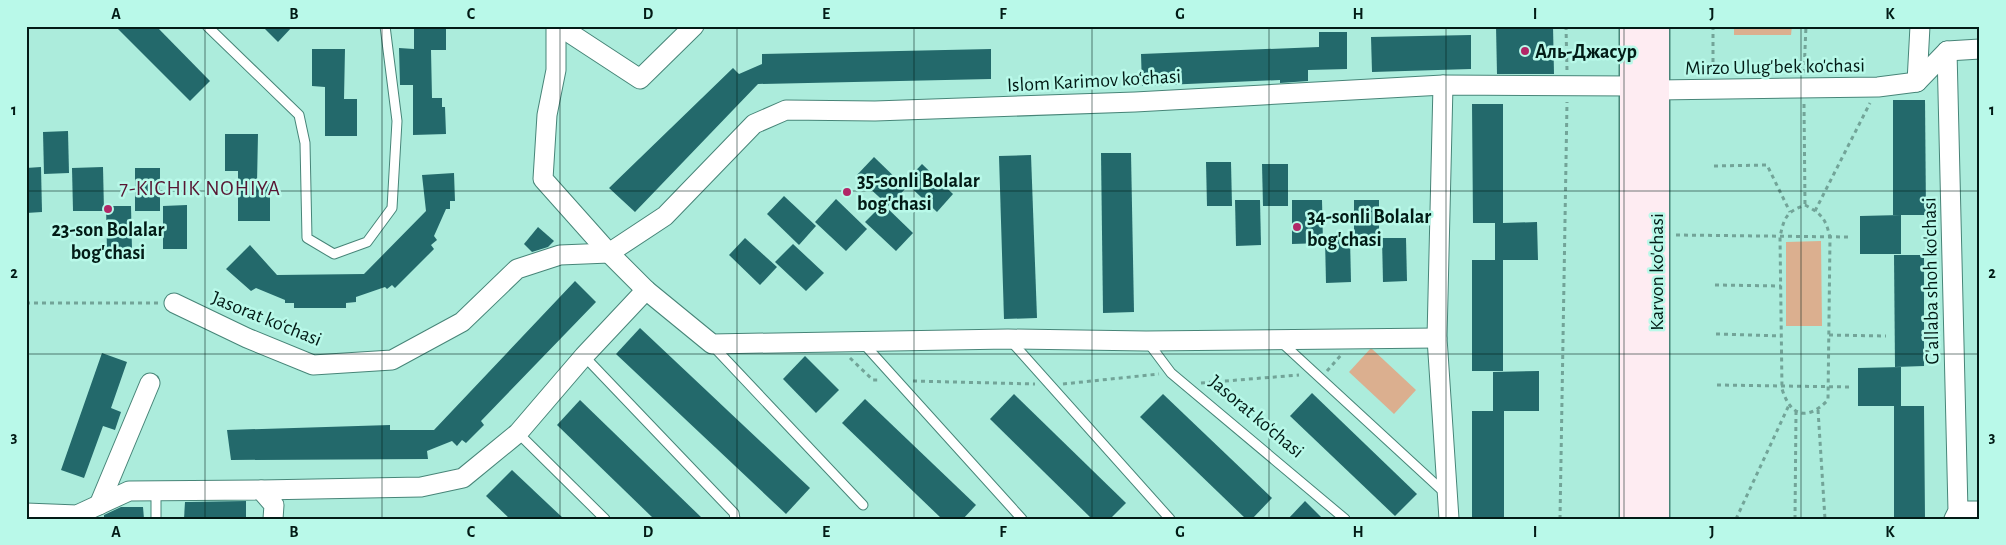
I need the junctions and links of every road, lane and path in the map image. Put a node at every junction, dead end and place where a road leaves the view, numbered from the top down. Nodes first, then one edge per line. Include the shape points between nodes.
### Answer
1 (207, 26) edge
2 (385, 26) edge
3 (558, 26) edge
4 (694, 26) edge
5 (1566, 26) edge
6 (1633, 26) edge
7 (1656, 26) edge
8 (1713, 26) edge
9 (1806, 26) edge
10 (1920, 26) edge
11 (1980, 49) edge
12 (1948, 50) junction
13 (1917, 82) junction
14 (1443, 85) junction
15 (1567, 86) junction
16 (1878, 87) junction
17 (1645, 88) junction
18 (1804, 88) junction
19 (1713, 89) junction
20 (1714, 166) dead end
21 (1805, 205) junction
22 (1815, 211) junction
23 (1790, 212) junction
24 (1656, 235) junction
25 (1780, 236) junction
26 (1830, 236) junction
27 (1848, 237) dead end
28 (609, 254) junction
29 (1715, 285) dead end
30 (1781, 286) junction
31 (646, 290) junction
32 (26, 303) edge
33 (174, 303) joint
34 (1716, 334) dead end
35 (1829, 335) junction
36 (1781, 336) junction
37 (1886, 336) dead end
38 (1357, 338) junction
39 (1437, 338) junction
40 (1008, 339) junction
41 (1278, 339) junction
42 (1146, 340) junction
43 (862, 341) junction
44 (834, 342) junction
45 (712, 344) junction
46 (584, 356) junction
47 (1171, 373) junction
48 (1315, 374) junction
49 (897, 380) junction
50 (150, 383) dead end
51 (1051, 385) junction
52 (1717, 385) dead end
53 (1782, 386) junction
54 (1828, 387) junction
55 (1850, 387) dead end
56 (1789, 405) junction
57 (1818, 410) junction
58 (1796, 412) junction
59 (518, 433) junction
60 (261, 490) junction
61 (156, 491) junction
62 (1448, 496) junction
63 (99, 505) junction
64 (863, 505) dead end
65 (1980, 511) edge
66 (26, 513) edge
67 (1956, 515) edge
68 (156, 519) edge
69 (273, 519) edge
70 (606, 519) edge
71 (735, 519) edge
72 (1022, 519) edge
73 (1170, 519) edge
74 (1345, 519) edge
75 (1449, 519) edge
76 (1560, 519) edge
77 (1633, 519) edge
78 (1656, 519) edge
79 (1736, 519) edge
80 (1795, 519) edge
81 (1825, 519) edge

1 - 2 lane via 299,115 305,144 307,238 334,254 367,242 392,208 397,122
3 - 4 street via 640,80
3 - 28 street via 543,179
5 - 15 path
6 - 17 main road
7 - 17 main road, Karvon ko'chasi
8 - 19 path
9 - 18 path
10 - 13 street
11 - 12 street
12 - 13 street
12 - 67 street, G'allaba shoh ko'chasi
13 - 16 street, Mirzo Ulug'bek ko'chasi
14 - 15 street, Islom Karimov ko‘chasi
14 - 28 street, Islom Karimov ko‘chasi via 1116,103 875,111 786,110 754,124 665,216
14 - 39 street
15 - 17 street, Islom Karimov ko‘chasi
15 - 76 path
16 - 18 street, Mirzo Ulug'bek ko'chasi
16 - 22 path
17 - 19 street, Mirzo Ulug'bek ko'chasi
17 - 24 main road, Karvon ko'chasi
17 - 77 main road
18 - 19 street, Mirzo Ulug'bek ko'chasi
18 - 21 path
20 - 23 path via 1767,165
21 - 22 path
21 - 23 path
22 - 26 path via 1827,223
23 - 25 path via 1784,218
24 - 25 path
24 - 78 main road, Karvon ko'chasi
25 - 26 path
25 - 30 path
26 - 27 path
26 - 35 path
28 - 31 street
28 - 33 street, Jasorat ko‘chasi via 560,255 518,269 462,322 392,360 313,365
29 - 30 path
30 - 36 path
31 - 45 street
31 - 46 street
32 - 33 path
34 - 36 path
35 - 37 path
35 - 54 path
36 - 53 path
38 - 39 street
38 - 41 street
38 - 48 path via 1326,373
39 - 62 street
40 - 42 street
40 - 43 street
40 - 51 lane
41 - 42 street
41 - 48 lane
42 - 47 lane, Jasorat ko‘chasi
43 - 44 street
43 - 49 lane
44 - 45 street
44 - 49 path via 873,380
45 - 64 lane
46 - 59 street
46 - 71 lane via 734,513
47 - 48 path via 1196,383
47 - 51 path
47 - 74 lane, Jasorat ko‘chasi
48 - 62 lane
49 - 51 path
49 - 72 lane
50 - 63 street
51 - 73 lane
52 - 53 path
53 - 54 path
53 - 56 path
54 - 55 path
54 - 57 path via 1828,400
56 - 58 path
56 - 79 path
57 - 58 path via 1806,415
57 - 81 path
58 - 80 path
59 - 60 street via 463,478 421,487
59 - 70 lane
60 - 61 street
60 - 69 street via 274,505
61 - 63 street via 129,491
61 - 68 lane
62 - 75 street
63 - 66 street via 77,515
65 - 67 street, G'allaba shoh ko'chasi

